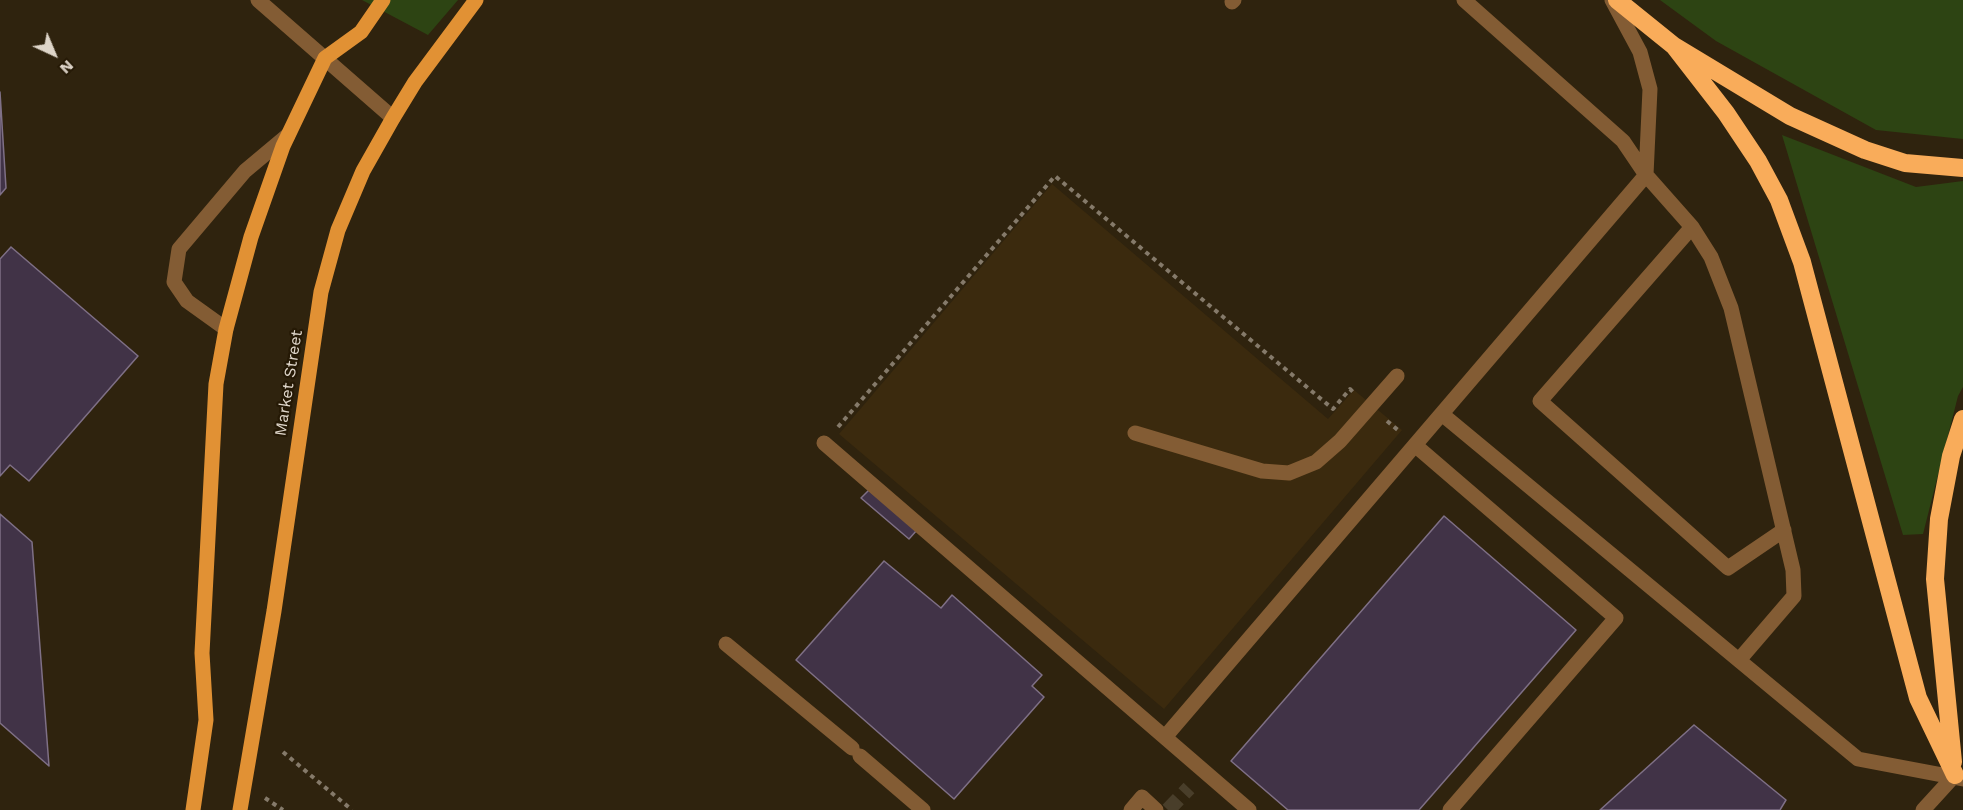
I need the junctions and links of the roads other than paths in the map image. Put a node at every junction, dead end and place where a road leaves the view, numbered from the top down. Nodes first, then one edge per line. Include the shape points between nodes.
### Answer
1 (258, 0) edge
2 (383, 0) edge
3 (476, 0) edge
4 (1464, 0) edge
5 (1612, 0) edge
6 (1617, 0) edge
7 (1674, 46) junction
8 (325, 58) junction
9 (393, 118) junction
10 (288, 135) junction
11 (1963, 168) edge
12 (1646, 175) junction
13 (1692, 227) junction
14 (226, 329) junction
15 (1397, 376) dead end
16 (1443, 415) junction
17 (1963, 419) edge
18 (1135, 433) dead end
19 (824, 443) road end
20 (1416, 446) junction
21 (1784, 530) junction
22 (726, 644) dead end
23 (1739, 660) junction
24 (1165, 737) junction
25 (1959, 777) edge
26 (193, 810) edge
27 (240, 810) edge
28 (923, 810) edge
29 (1131, 810) edge
30 (1156, 810) edge
31 (1249, 810) edge
32 (1450, 810) edge
33 (1923, 810) edge

1 - 8 street
2 - 8 main road via 361,32
3 - 9 main road, Market Street
4 - 12 street via 1623,141
5 - 12 street via 1640,52 1650,89
6 - 7 highway
7 - 11 highway via 1790,116 1865,150 1905,163
7 - 25 highway via 1726,113 1779,200 1802,262 1918,698
8 - 9 street
8 - 10 main road
9 - 27 main road, Market Street via 363,171 342,220 321,292
10 - 14 main road via 251,237
10 - 14 street via 245,171 179,249 174,282 187,301
12 - 13 street
12 - 16 street
13 - 21 street via 1711,256 1731,308
13 - 21 street via 1540,400 1728,568
14 - 26 main road via 216,384 202,653 206,720
15 - 18 street via 1316,462 1289,472 1262,471
16 - 20 street
16 - 23 street
17 - 25 highway via 1951,456 1939,519 1935,579
19 - 24 street
20 - 24 street
20 - 32 street via 1616,618
21 - 23 street via 1794,596
22 - 28 street
23 - 25 street via 1858,759
24 - 31 street
25 - 33 street
29 - 30 street via 1142,797

